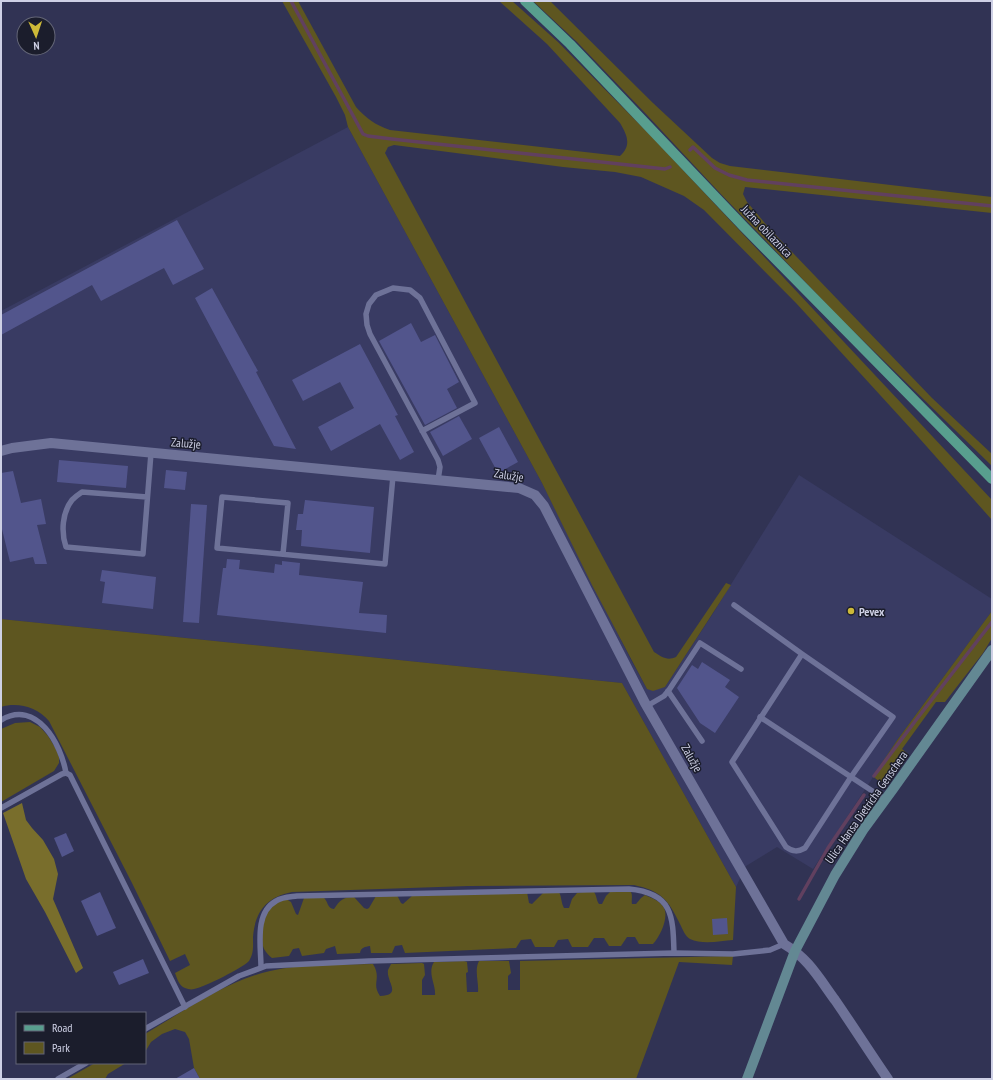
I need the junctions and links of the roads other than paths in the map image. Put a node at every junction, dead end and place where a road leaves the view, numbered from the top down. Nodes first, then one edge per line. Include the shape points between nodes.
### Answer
1 (525, 1) edge
2 (422, 431) junction
3 (1, 450) edge
4 (151, 453) junction
5 (393, 476) junction
6 (992, 479) edge
7 (438, 480) junction
8 (147, 498) junction
9 (283, 554) junction
10 (734, 605) dead end
11 (992, 650) edge
12 (802, 654) junction
13 (741, 669) dead end
14 (668, 691) junction
15 (647, 706) junction
16 (760, 717) junction
17 (1, 720) edge
18 (702, 741) dead end
19 (66, 773) junction
20 (851, 777) junction
21 (886, 800) junction
22 (1, 808) edge
23 (784, 944) junction
24 (795, 951) junction
25 (674, 953) junction
26 (261, 967) junction
27 (185, 1007) junction
28 (146, 1028) edge
29 (84, 1064) edge
30 (58, 1079) edge
31 (747, 1079) edge
32 (888, 1079) edge

1 - 6 main road, Južna obilaznica via 570,44 744,227
2 - 2 lane via 367,325 366,314 369,304 376,295 393,288 410,290 420,298 475,403
2 - 7 lane via 438,460
3 - 4 street, Zalužje via 51,443
4 - 5 street, Zalužje
4 - 8 lane
5 - 7 street, Zalužje
5 - 9 lane via 385,564
7 - 15 street, Zalužje via 519,488 535,495 544,506
8 - 8 lane via 143,554 66,547 63,524 72,500 82,492
9 - 9 lane via 217,548 222,497 288,503
10 - 12 lane
11 - 21 main road, Ulica Hansa Dietricha Genschera
12 - 16 lane
12 - 20 lane via 893,717
13 - 14 lane via 700,643
14 - 15 lane
14 - 18 lane
15 - 23 street, Zalužje
16 - 20 lane
16 - 20 lane via 732,762 791,851 805,848
17 - 19 lane via 16,715 33,718 42,723 63,757
19 - 22 lane
19 - 27 lane via 70,776
20 - 21 lane
21 - 24 main road, Ulica Hansa Dietricha Genschera via 863,830 835,875
23 - 24 street, Zalužje
23 - 25 lane via 770,950 733,954
24 - 31 main road, Ulica Hansa Dietricha Genschera
24 - 32 street, Zalužje via 809,964
25 - 26 lane via 369,961
25 - 26 lane via 674,926 668,907 649,892 640,890 297,896 275,901 264,913 261,928
26 - 27 lane via 239,976
27 - 28 lane
29 - 30 lane

